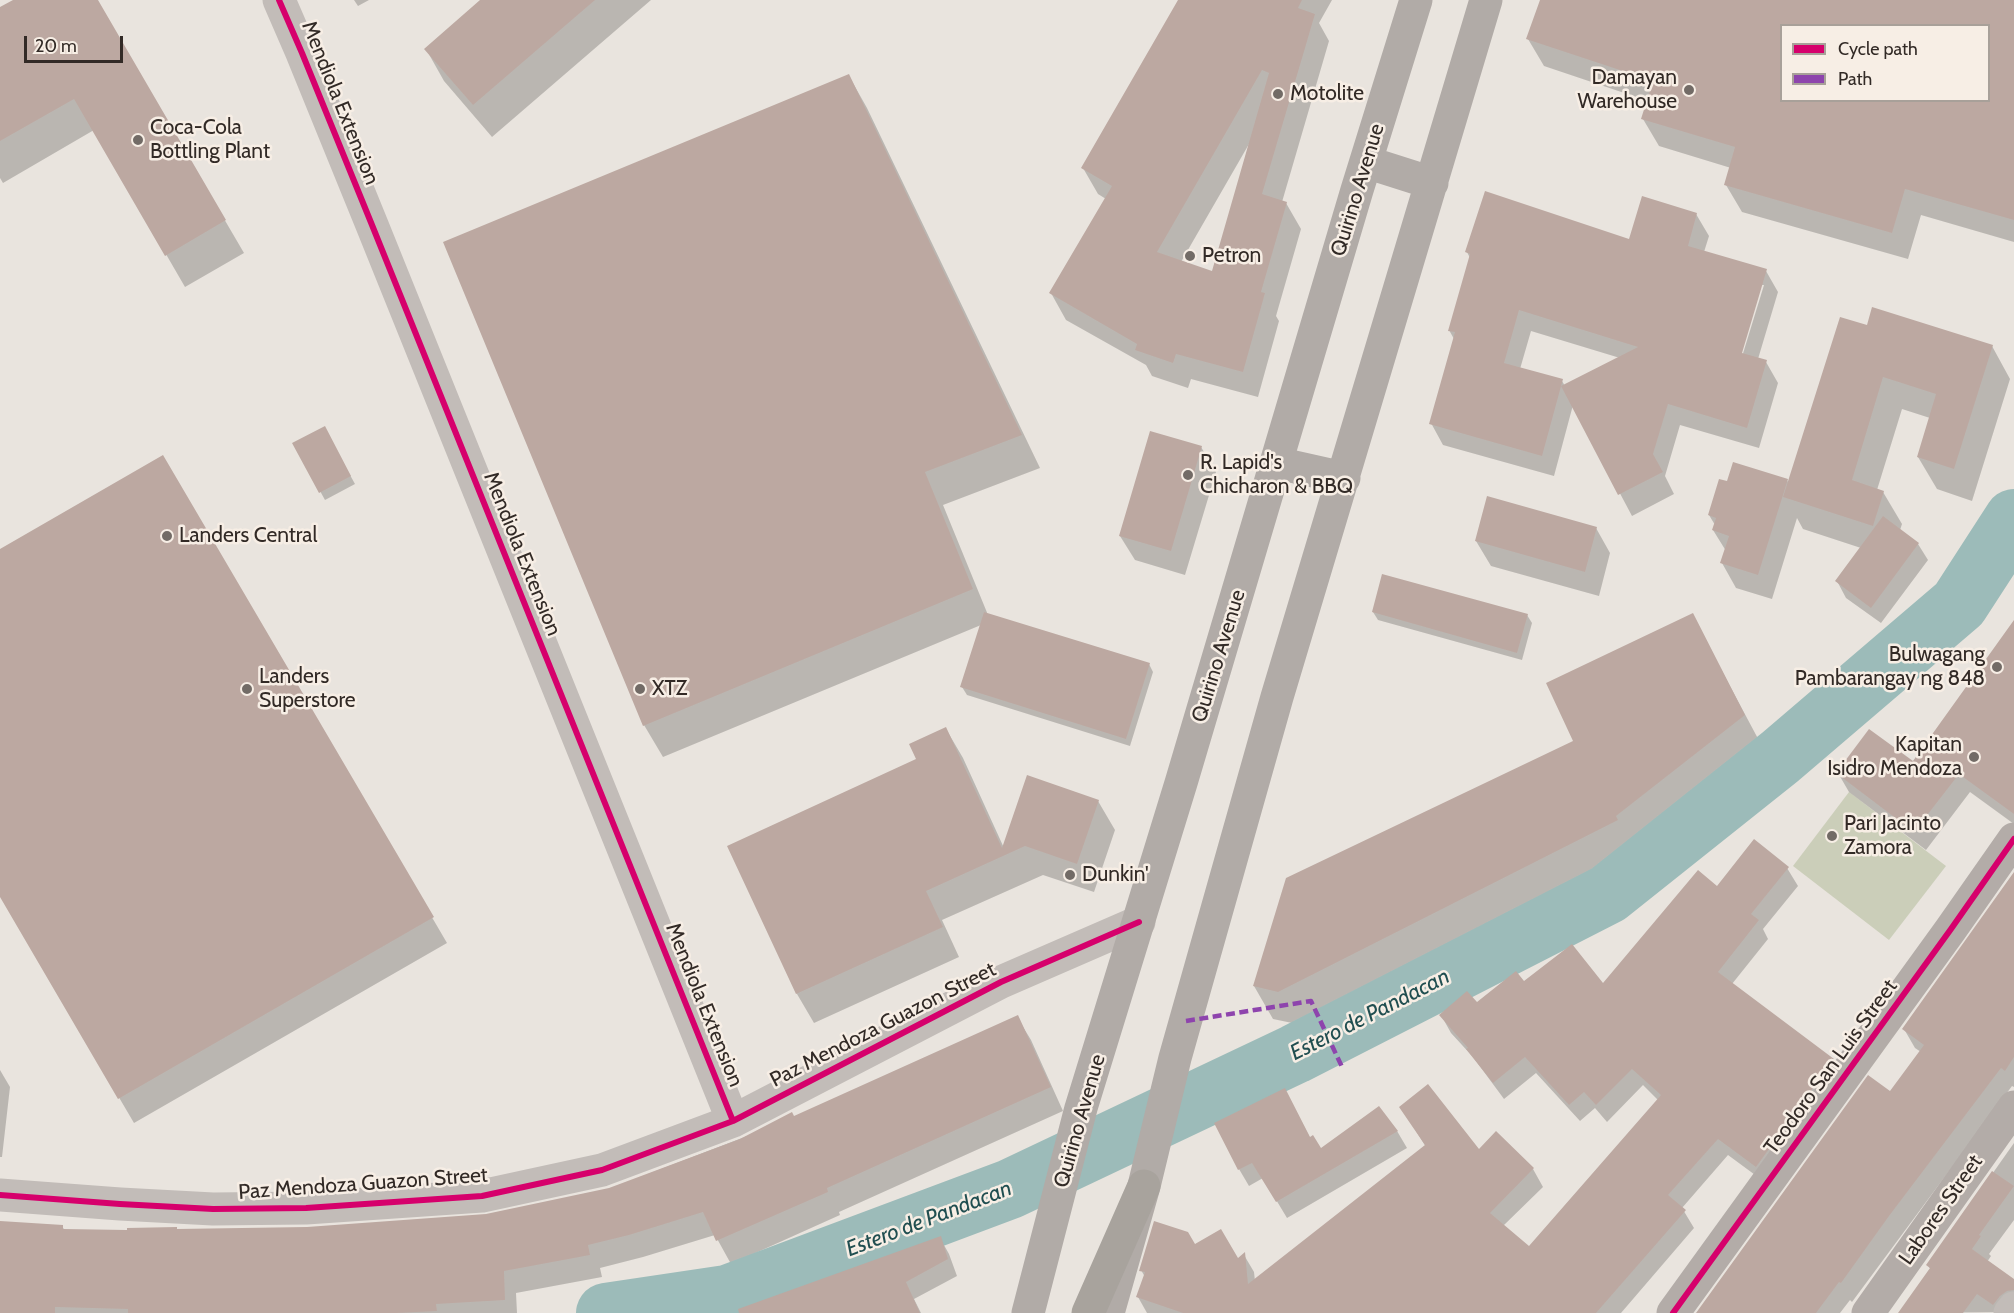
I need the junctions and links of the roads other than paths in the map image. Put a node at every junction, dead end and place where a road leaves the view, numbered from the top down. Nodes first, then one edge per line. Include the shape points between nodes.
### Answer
1 (279, 0) edge
2 (1416, 0) edge
3 (1486, 0) edge
4 (1366, 162) junction
5 (1432, 183) junction
6 (1277, 463) junction
7 (1344, 478) junction
8 (2014, 838) edge
9 (1139, 922) junction
10 (2014, 1107) edge
11 (733, 1121) junction
12 (1148, 1171) junction
13 (0, 1195) edge
14 (2014, 1308) edge
15 (1028, 1313) edge
16 (1088, 1313) edge
17 (1108, 1313) edge
18 (1673, 1313) edge
19 (1868, 1313) edge
20 (2010, 1313) edge

1 - 11 street, Mendiola Extension
2 - 4 main road, Quirino Avenue
3 - 5 main road
4 - 5 main road
4 - 6 main road, Quirino Avenue
5 - 7 main road
6 - 7 main road
6 - 9 main road, Quirino Avenue
7 - 12 main road via 1174,1058
8 - 18 street, Teodoro San Luis Street
9 - 11 street, Paz Mendoza Guazon Street via 1001,982
9 - 15 main road, Quirino Avenue via 1081,1108
10 - 19 street, Labores Street
11 - 13 street, Paz Mendoza Guazon Street via 602,1170 482,1196 306,1208 213,1209
12 - 16 highway
12 - 17 main road
14 - 20 street

